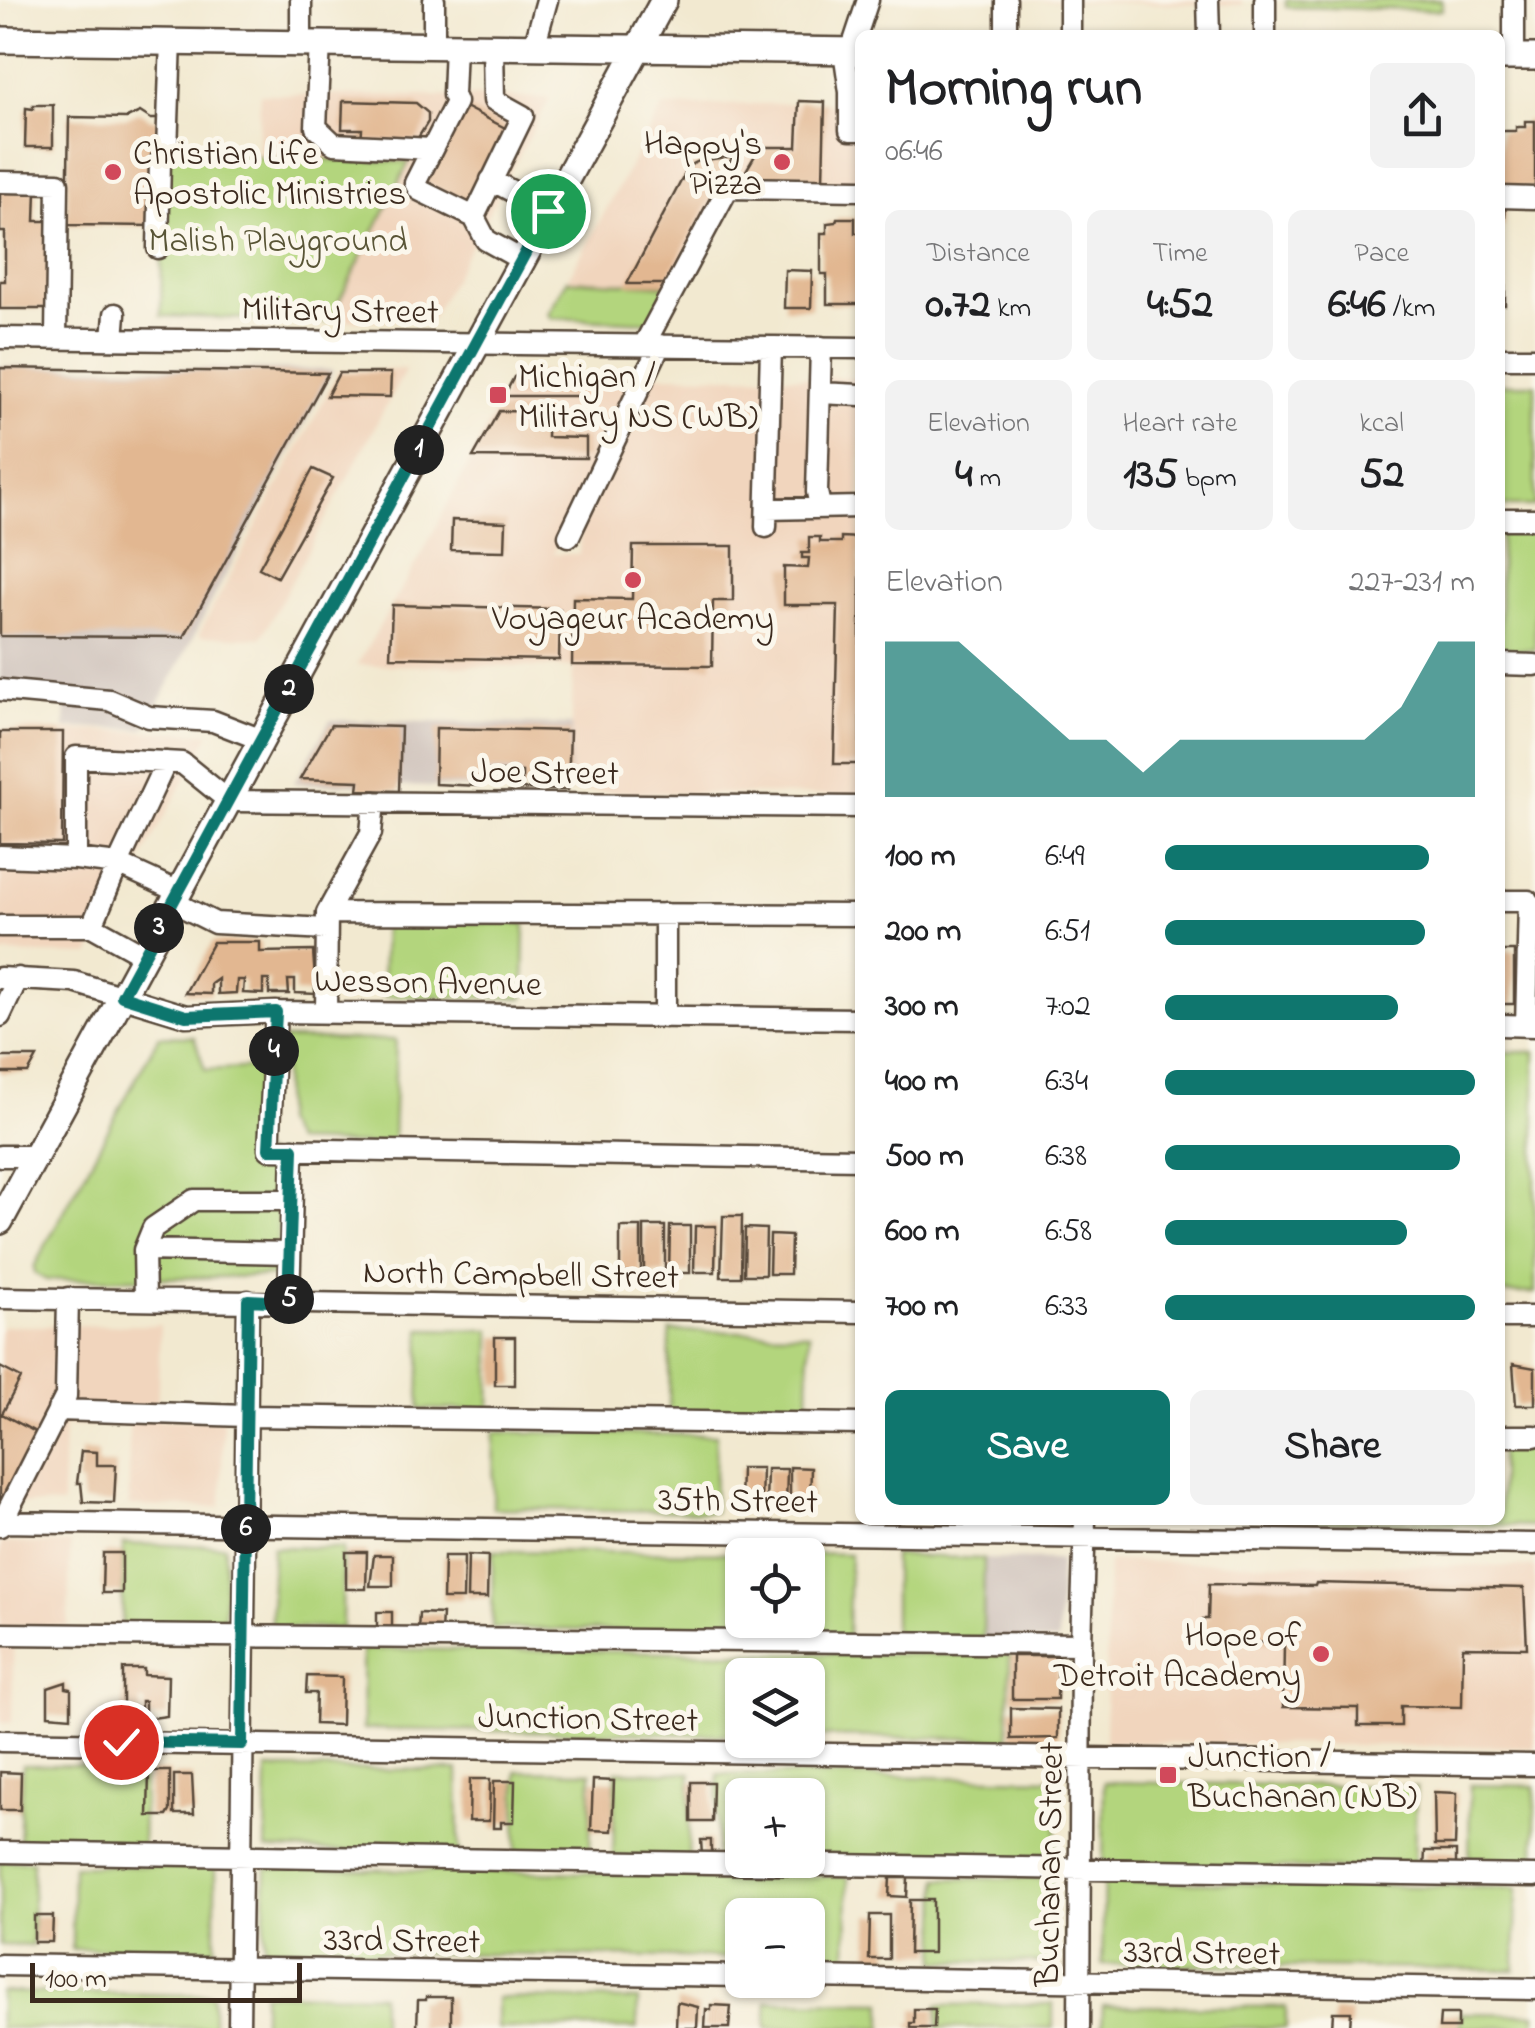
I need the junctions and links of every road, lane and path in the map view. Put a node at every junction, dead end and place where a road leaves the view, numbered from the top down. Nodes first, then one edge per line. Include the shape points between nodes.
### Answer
1 (302, 0) edge
2 (434, 0) edge
3 (547, 0) edge
4 (664, 0) edge
5 (868, 0) edge
6 (1006, 0) edge
7 (1070, 0) edge
8 (1208, 0) edge
9 (1266, 0) edge
10 (1514, 0) edge
11 (859, 30) edge
12 (1006, 30) edge
13 (1070, 30) edge
14 (1208, 30) edge
15 (1265, 30) edge
16 (0, 40) edge
17 (171, 41) junction
18 (310, 42) junction
19 (444, 45) junction
20 (493, 46) junction
21 (534, 47) junction
22 (637, 48) junction
23 (852, 51) edge
24 (1516, 57) edge
25 (855, 130) edge
26 (432, 148) junction
27 (491, 180) junction
28 (0, 182) edge
29 (855, 190) edge
30 (1505, 197) edge
31 (1535, 198) edge
32 (548, 211) junction
33 (474, 216) junction
34 (158, 248) dead end
35 (522, 260) junction
36 (114, 314) dead end
37 (0, 338) edge
38 (56, 338) junction
39 (113, 339) junction
40 (477, 344) junction
41 (652, 345) junction
42 (772, 347) junction
43 (821, 347) junction
44 (855, 348) edge
45 (1505, 358) edge
46 (1535, 358) edge
47 (820, 393) junction
48 (855, 395) edge
49 (820, 506) junction
50 (855, 507) edge
51 (1505, 519) edge
52 (1535, 519) edge
53 (569, 536) dead end
54 (1505, 664) edge
55 (1535, 665) edge
56 (0, 690) edge
57 (262, 740) junction
58 (166, 762) junction
59 (228, 801) junction
60 (374, 802) junction
61 (855, 807) edge
62 (0, 856) edge
63 (76, 858) junction
64 (118, 864) junction
65 (176, 897) junction
66 (1505, 902) edge
67 (666, 914) junction
68 (855, 915) edge
69 (327, 921) junction
70 (0, 926) edge
71 (92, 926) junction
72 (144, 956) junction
73 (9, 978) edge
74 (122, 996) junction
75 (276, 1012) junction
76 (326, 1013) junction
77 (0, 1016) edge
78 (665, 1017) junction
79 (855, 1019) edge
80 (1505, 1025) edge
81 (1530, 1026) edge
82 (293, 1149) junction
83 (0, 1156) edge
84 (36, 1156) junction
85 (855, 1158) edge
86 (291, 1200) junction
87 (0, 1221) edge
88 (144, 1250) junction
89 (290, 1252) junction
90 (0, 1298) edge
91 (68, 1298) junction
92 (145, 1300) junction
93 (248, 1300) junction
94 (288, 1302) junction
95 (855, 1312) edge
96 (1505, 1317) edge
97 (1535, 1317) edge
98 (58, 1410) junction
99 (246, 1416) junction
100 (855, 1424) edge
101 (1505, 1436) edge
102 (1535, 1436) edge
103 (1, 1523) edge
104 (246, 1524) junction
105 (1085, 1528) edge
106 (1535, 1544) edge
107 (0, 1634) edge
108 (244, 1637) junction
109 (1081, 1644) junction
110 (0, 1740) edge
111 (242, 1744) junction
112 (1082, 1758) junction
113 (1535, 1765) edge
114 (0, 1852) edge
115 (241, 1858) junction
116 (1081, 1868) junction
117 (1535, 1876) edge
118 (0, 1965) edge
119 (240, 1969) junction
120 (725, 1976) edge
121 (825, 1977) edge
122 (1080, 1982) junction
123 (1535, 1989) edge
124 (239, 2028) edge
125 (1079, 2028) edge

1 - 18 street
2 - 19 street
3 - 21 street
4 - 22 main road
5 - 11 street
6 - 12 street
7 - 13 street
8 - 14 street
9 - 15 street
10 - 24 street
16 - 17 main road
17 - 18 main road
17 - 34 street
18 - 19 main road
18 - 26 street via 316,128 334,144
19 - 20 main road
19 - 26 street via 456,102
20 - 21 main road
20 - 27 street via 494,100 523,116
21 - 22 main road
22 - 23 main road
22 - 32 main road
23 - 25 street
26 - 33 street via 415,183 419,190
27 - 32 street
27 - 33 street
28 - 38 street via 58,182
29 - 41 street via 728,188
30 - 31 street
32 - 35 main road
33 - 35 street via 486,240
35 - 40 main road
36 - 39 street
37 - 38 street, Military Street
38 - 39 street, Military Street
39 - 40 street, Military Street
40 - 41 street, Military Street
40 - 57 main road
41 - 42 street, Military Street
41 - 53 street
42 - 43 street, Military Street
42 - 49 street via 766,518
43 - 44 street, Military Street
43 - 47 street
45 - 46 street
47 - 48 street
47 - 49 street
49 - 50 street
51 - 52 street
54 - 55 street
56 - 57 street via 109,700 149,716 212,721
57 - 59 main road
58 - 59 street via 182,763
58 - 63 street via 76,757
58 - 64 street
59 - 60 street, Joe Street
59 - 65 main road
60 - 61 street, Joe Street
60 - 69 street via 372,834
62 - 63 street
63 - 64 street
64 - 65 street
64 - 71 street
65 - 69 street via 216,923
65 - 72 main road
66 - 81 street via 1530,902
67 - 68 street
67 - 69 street
67 - 78 street
69 - 76 street
70 - 71 street
71 - 72 street
72 - 74 main road
73 - 74 street, Wesson Avenue via 74,982
73 - 77 street
74 - 75 street, Wesson Avenue via 186,1016
74 - 84 main road
75 - 76 street, Wesson Avenue
75 - 82 street via 269,1149
76 - 78 street, Wesson Avenue
78 - 79 street, Wesson Avenue
80 - 81 street
82 - 85 street
82 - 86 street
83 - 84 street
84 - 87 main road
86 - 88 street via 194,1200 153,1228
86 - 89 street
88 - 89 street
88 - 92 street
89 - 94 street
90 - 91 street, North Campbell Street
91 - 92 street, North Campbell Street
91 - 98 street via 66,1396
92 - 93 street, North Campbell Street
93 - 94 street, North Campbell Street
93 - 99 street
94 - 95 street, North Campbell Street
96 - 97 street
98 - 99 street
98 - 103 street
99 - 100 street
99 - 104 street
101 - 102 street
103 - 104 street, 35th Street
104 - 105 street, 35th Street
104 - 108 street
105 - 106 street, 35th Street
105 - 109 street, Buchanan Street
107 - 108 street
108 - 109 street
108 - 111 street
109 - 112 street, Buchanan Street
110 - 111 street, Junction Street
111 - 112 street, Junction Street
111 - 115 street
112 - 113 street, Junction Street
112 - 116 street, Buchanan Street
114 - 115 street
115 - 116 street
115 - 119 street
116 - 117 street
116 - 122 street, Buchanan Street
118 - 119 street, 33rd Street
119 - 120 street, 33rd Street
119 - 124 street
121 - 122 street, 33rd Street
122 - 123 street, 33rd Street
122 - 125 street, Buchanan Street

